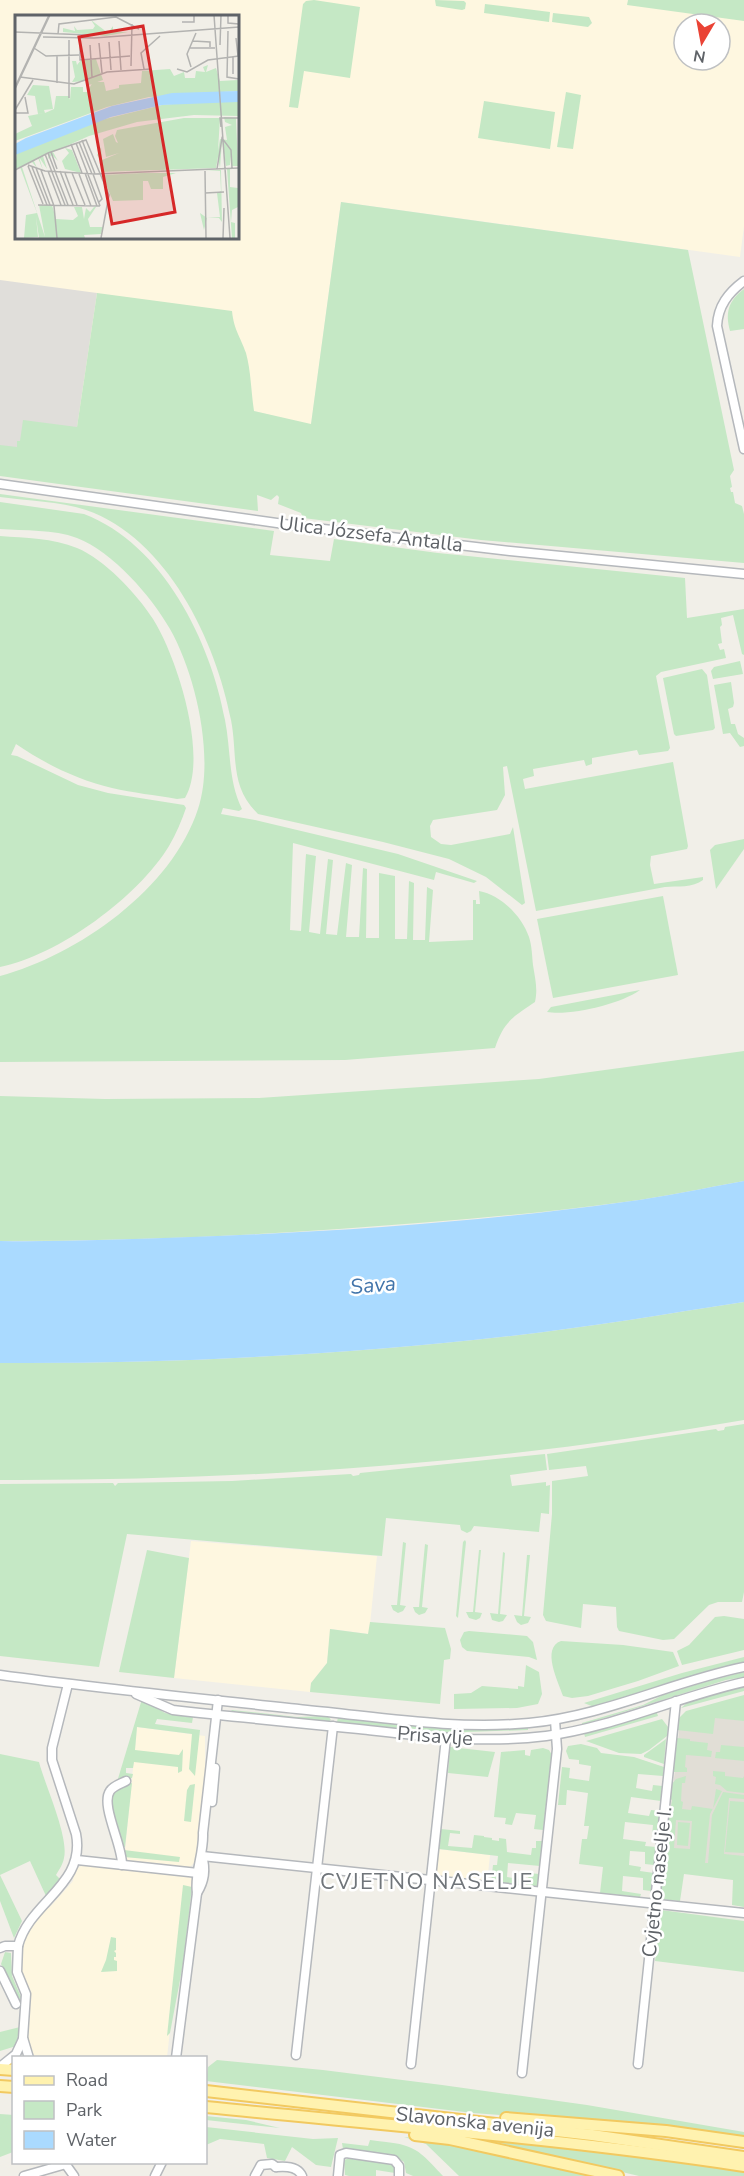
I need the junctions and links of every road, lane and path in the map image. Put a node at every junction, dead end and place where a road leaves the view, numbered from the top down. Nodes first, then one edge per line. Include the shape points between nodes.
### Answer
1 (744, 281) edge
2 (744, 449) edge
3 (0, 484) edge
4 (744, 574) edge
5 (744, 1667) edge
6 (0, 1675) edge
7 (744, 1682) edge
8 (68, 1684) junction
9 (123, 1690) junction
10 (218, 1700) junction
11 (676, 1701) junction
12 (216, 1714) junction
13 (555, 1720) junction
14 (333, 1726) junction
15 (556, 1734) junction
16 (446, 1738) junction
17 (126, 1781) dead end
18 (202, 1856) junction
19 (77, 1860) junction
20 (122, 1865) junction
21 (317, 1868) junction
22 (198, 1873) junction
23 (430, 1881) junction
24 (197, 1893) junction
25 (542, 1893) junction
26 (654, 1904) junction
27 (744, 1913) edge
28 (18, 1946) junction
29 (0, 1948) edge
30 (0, 1971) edge
31 (16, 2004) dead end
32 (23, 2038) junction
33 (296, 2055) dead end
34 (14, 2056) edge
35 (28, 2056) edge
36 (176, 2056) edge
37 (12, 2058) edge
38 (411, 2064) dead end
39 (638, 2064) dead end
40 (0, 2068) edge
41 (522, 2073) dead end
42 (207, 2091) edge
43 (208, 2108) edge
44 (434, 2117) junction
45 (368, 2124) junction
46 (744, 2142) edge
47 (744, 2157) edge
48 (65, 2164) edge
49 (744, 2166) edge
50 (276, 2172) edge
51 (24, 2176) edge
52 (74, 2176) edge
53 (255, 2176) edge
54 (302, 2176) edge
55 (338, 2176) edge
56 (399, 2176) edge
57 (618, 2176) edge

1 - 2 street via 724,301 717,326
3 - 4 street, Ulica Józsefa Antalla via 297,526
5 - 13 street, Prisavlje
6 - 8 street, Prisavlje
7 - 11 street, Prisavlje
8 - 9 street, Prisavlje
8 - 19 street via 51,1760 76,1834
9 - 10 street, Prisavlje
9 - 12 street, Prisavlje via 166,1708
10 - 12 street
10 - 13 street, Prisavlje via 447,1724
11 - 15 street, Prisavlje
11 - 26 street, Cvjetno naselje I.
12 - 14 street, Prisavlje
12 - 18 street
13 - 15 street
14 - 16 street, Prisavlje
14 - 21 street
15 - 16 street, Prisavlje via 498,1740
15 - 25 street
16 - 23 street
17 - 20 street via 112,1789 107,1799
18 - 21 street
18 - 22 street
18 - 24 street via 205,1865
19 - 20 street
19 - 28 street via 24,1928
20 - 22 street
21 - 23 street
21 - 33 street
22 - 24 street
23 - 25 street
23 - 38 street
24 - 36 street
25 - 26 street
25 - 41 street
26 - 27 street
26 - 39 street, Cvjetno naselje I.
28 - 29 street
28 - 32 street via 17,1972 26,1994
30 - 31 street
32 - 34 street
32 - 35 street
37 - 40 street
42 - 44 main road, Slavonska avenija
43 - 45 main road, Slavonska avenija
44 - 46 main road via 460,2115 626,2127
44 - 47 main road, Slavonska avenija
45 - 49 main road, Slavonska avenija via 573,2142
45 - 57 main road
48 - 51 street
48 - 52 street
50 - 53 street via 272,2164 261,2165
50 - 54 street via 291,2167
55 - 56 street via 340,2155 346,2153 394,2160

